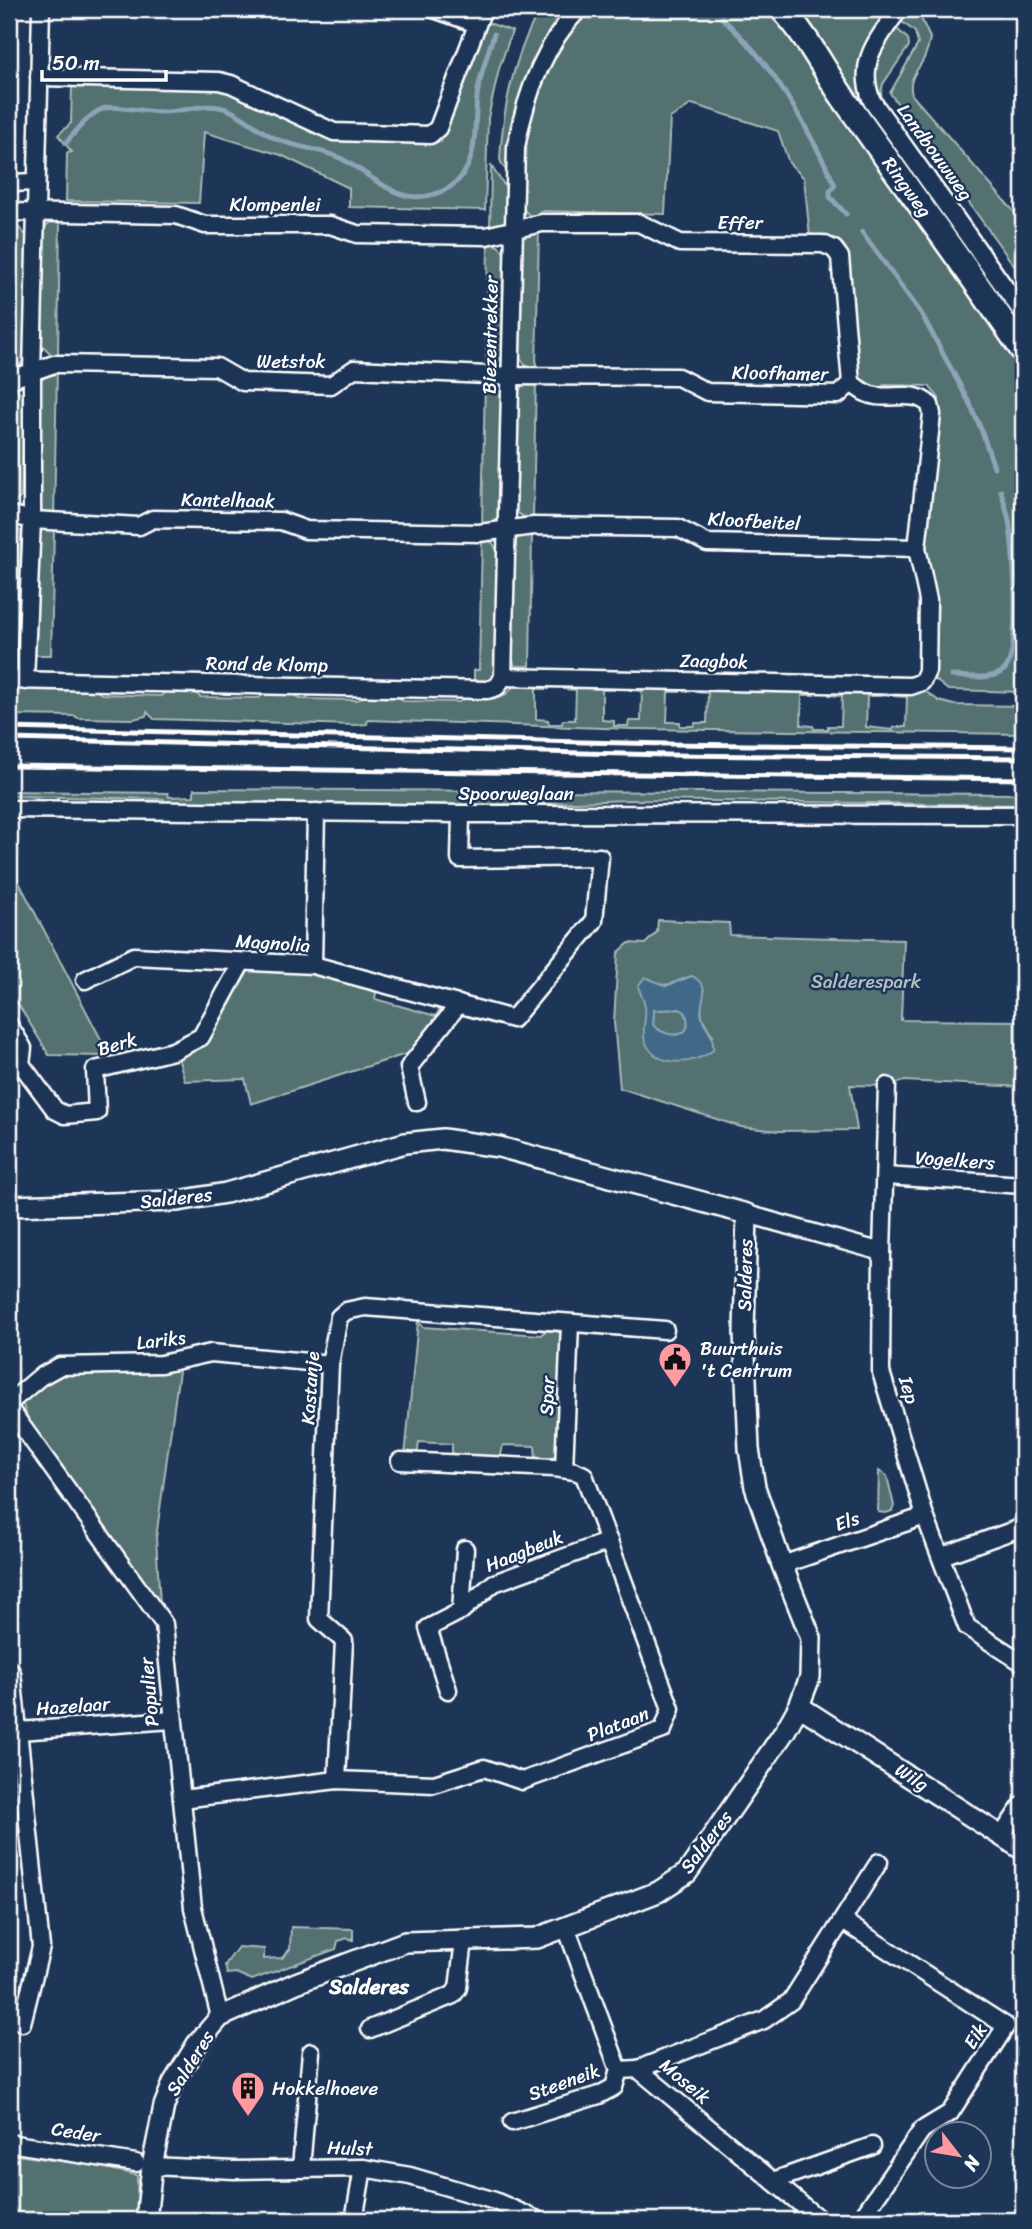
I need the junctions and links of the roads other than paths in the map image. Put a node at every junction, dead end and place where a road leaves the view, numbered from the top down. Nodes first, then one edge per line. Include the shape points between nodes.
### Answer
1 (41, 9) edge
2 (434, 9) edge
3 (579, 9) edge
4 (900, 9) edge
5 (789, 13) edge
6 (480, 17) edge
7 (39, 77) junction
8 (9, 183) edge
9 (36, 183) junction
10 (9, 212) edge
11 (36, 212) junction
12 (514, 230) junction
13 (1023, 313) edge
14 (1023, 351) edge
15 (32, 372) junction
16 (510, 376) junction
17 (9, 380) edge
18 (851, 383) junction
19 (9, 514) edge
20 (32, 520) junction
21 (508, 530) junction
22 (917, 548) junction
23 (503, 677) junction
24 (17, 680) edge
25 (922, 682) joint
26 (9, 809) edge
27 (316, 813) junction
28 (461, 814) junction
29 (1023, 815) edge
30 (242, 962) junction
31 (313, 965) junction
32 (85, 980) dead end
33 (459, 1004) junction
34 (9, 1025) edge
35 (15, 1067) edge
36 (887, 1086) dead end
37 (417, 1102) dead end
38 (885, 1176) junction
39 (1023, 1185) edge
40 (9, 1206) edge
41 (747, 1214) junction
42 (881, 1252) junction
43 (570, 1324) junction
44 (666, 1330) dead end
45 (330, 1364) junction
46 (9, 1403) edge
47 (9, 1408) edge
48 (400, 1461) dead end
49 (564, 1469) junction
50 (925, 1516) junction
51 (1023, 1527) edge
52 (609, 1541) junction
53 (465, 1549) dead end
54 (942, 1556) junction
55 (782, 1565) junction
56 (461, 1611) junction
57 (1023, 1663) edge
58 (9, 1669) edge
59 (448, 1690) dead end
60 (799, 1706) junction
61 (172, 1720) junction
62 (19, 1731) junction
63 (337, 1780) junction
64 (182, 1800) junction
65 (1023, 1804) edge
66 (1002, 1835) junction
67 (1023, 1850) edge
68 (879, 1862) dead end
69 (843, 1921) junction
70 (566, 1927) junction
71 (464, 1941) junction
72 (220, 2017) junction
73 (22, 2023) dead end
74 (370, 2029) dead end
75 (311, 2052) dead end
76 (620, 2070) junction
77 (638, 2070) junction
78 (512, 2122) dead end
79 (9, 2143) edge
80 (872, 2146) dead end
81 (144, 2164) junction
82 (301, 2168) junction
83 (363, 2168) junction
84 (773, 2181) junction
85 (146, 2220) edge
86 (354, 2220) edge
87 (538, 2220) edge
88 (820, 2220) edge
89 (860, 2220) edge

1 - 7 street
2 - 6 street
3 - 12 street, Biezentrekker via 549,50 522,115 516,147
4 - 13 street, Landbouwweg via 869,55 866,86 872,101
5 - 14 main road, Ringweg via 832,84
6 - 7 street via 438,128 430,135 334,132 219,81
7 - 9 street
8 - 9 street
9 - 11 street
10 - 11 street, Klompenlei
11 - 12 street, Klompenlei via 176,215 205,225 330,225 357,234 486,236
11 - 15 street
12 - 16 street, Biezentrekker
12 - 18 street, Effer via 542,223 639,223 680,243 823,244 834,248 840,257
15 - 16 street, Wetstok via 54,364 217,367 243,382 331,385 354,369
15 - 17 street, Wetstok
15 - 20 street
16 - 18 street, Kloofhamer via 678,377 707,392 720,393 838,395
16 - 21 street, Biezentrekker
18 - 22 street, Kloofhamer via 878,397 917,396 930,405
19 - 20 street, Kantelhaak
20 - 21 street, Kantelhaak via 139,526 153,519 281,521 306,530
20 - 24 street
21 - 22 street, Kloofbeitel via 534,526 678,528 707,543
21 - 23 street, Biezentrekker
22 - 25 street, Kloofhamer via 928,600 927,671
23 - 24 street, Rond de Klomp via 497,687 487,690
23 - 25 street, Zaagbok via 911,686
26 - 27 street, Spoorweglaan
27 - 28 street, Spoorweglaan
27 - 31 street
28 - 29 street, Spoorweglaan
28 - 33 street, Magnolia via 460,859 600,857 594,921 513,1019
30 - 31 street, Magnolia
30 - 32 street, Magnolia via 134,956
30 - 35 street, Berk via 201,1037 173,1051 95,1070 97,1112 65,1115 55,1110
31 - 33 street, Magnolia
33 - 37 street via 409,1067
34 - 35 street, Berk via 23,1048
36 - 38 street, Iep
38 - 39 street, Vogelkers
38 - 42 street, Iep
40 - 41 street, Salderes via 178,1201 226,1193 405,1143 443,1139 499,1147
41 - 42 street, Salderes
41 - 55 street, Salderes via 744,1332 748,1449 755,1487
42 - 50 street, Iep via 881,1372
43 - 44 street, Kastanje
43 - 45 street, Kastanje via 365,1307 339,1317
43 - 49 street, Spar
45 - 46 street, Lariks via 211,1353 161,1364 60,1366
45 - 63 street, Kastanje via 320,1619 345,1641
47 - 61 street, Populier via 164,1624
48 - 49 street
49 - 52 street, Plataan via 584,1475
50 - 54 street, Iep
50 - 55 street, Els
51 - 54 street
52 - 56 street, Haagbeuk via 494,1583
52 - 63 street, Plataan via 671,1709 663,1730 522,1781 484,1768 434,1784
53 - 56 street, Haagbeuk
54 - 57 street, Iep via 967,1627
55 - 60 street, Salderes via 811,1638 810,1677
56 - 59 street, Haagbeuk via 428,1628
58 - 62 street
60 - 66 street, Wilg
60 - 70 street, Salderes via 687,1873 658,1892
61 - 62 street, Hazelaar
61 - 64 street, Populier
62 - 73 street via 41,1947
63 - 64 street, Plataan
64 - 72 street, Populier via 193,1908
65 - 66 street
66 - 67 street, Wilg
68 - 69 street
69 - 77 street via 791,2001 764,2020
69 - 89 street, Eik via 1006,2026 950,2113 922,2130
70 - 71 street, Salderes via 537,1938
70 - 76 street
71 - 72 street, Salderes via 405,1942
71 - 74 street via 458,1988 453,1995
72 - 81 street, Salderes via 173,2083
75 - 82 street
76 - 77 street, Moseik
76 - 78 street, Steeneik via 614,2087 599,2095
77 - 84 street, Moseik
79 - 81 street, Ceder
80 - 84 street
81 - 82 street, Hulst via 234,2170
81 - 85 street, Salderes
82 - 83 street, Hulst
83 - 86 street
83 - 87 street, Hulst via 410,2176 495,2201
84 - 88 street, Moseik

